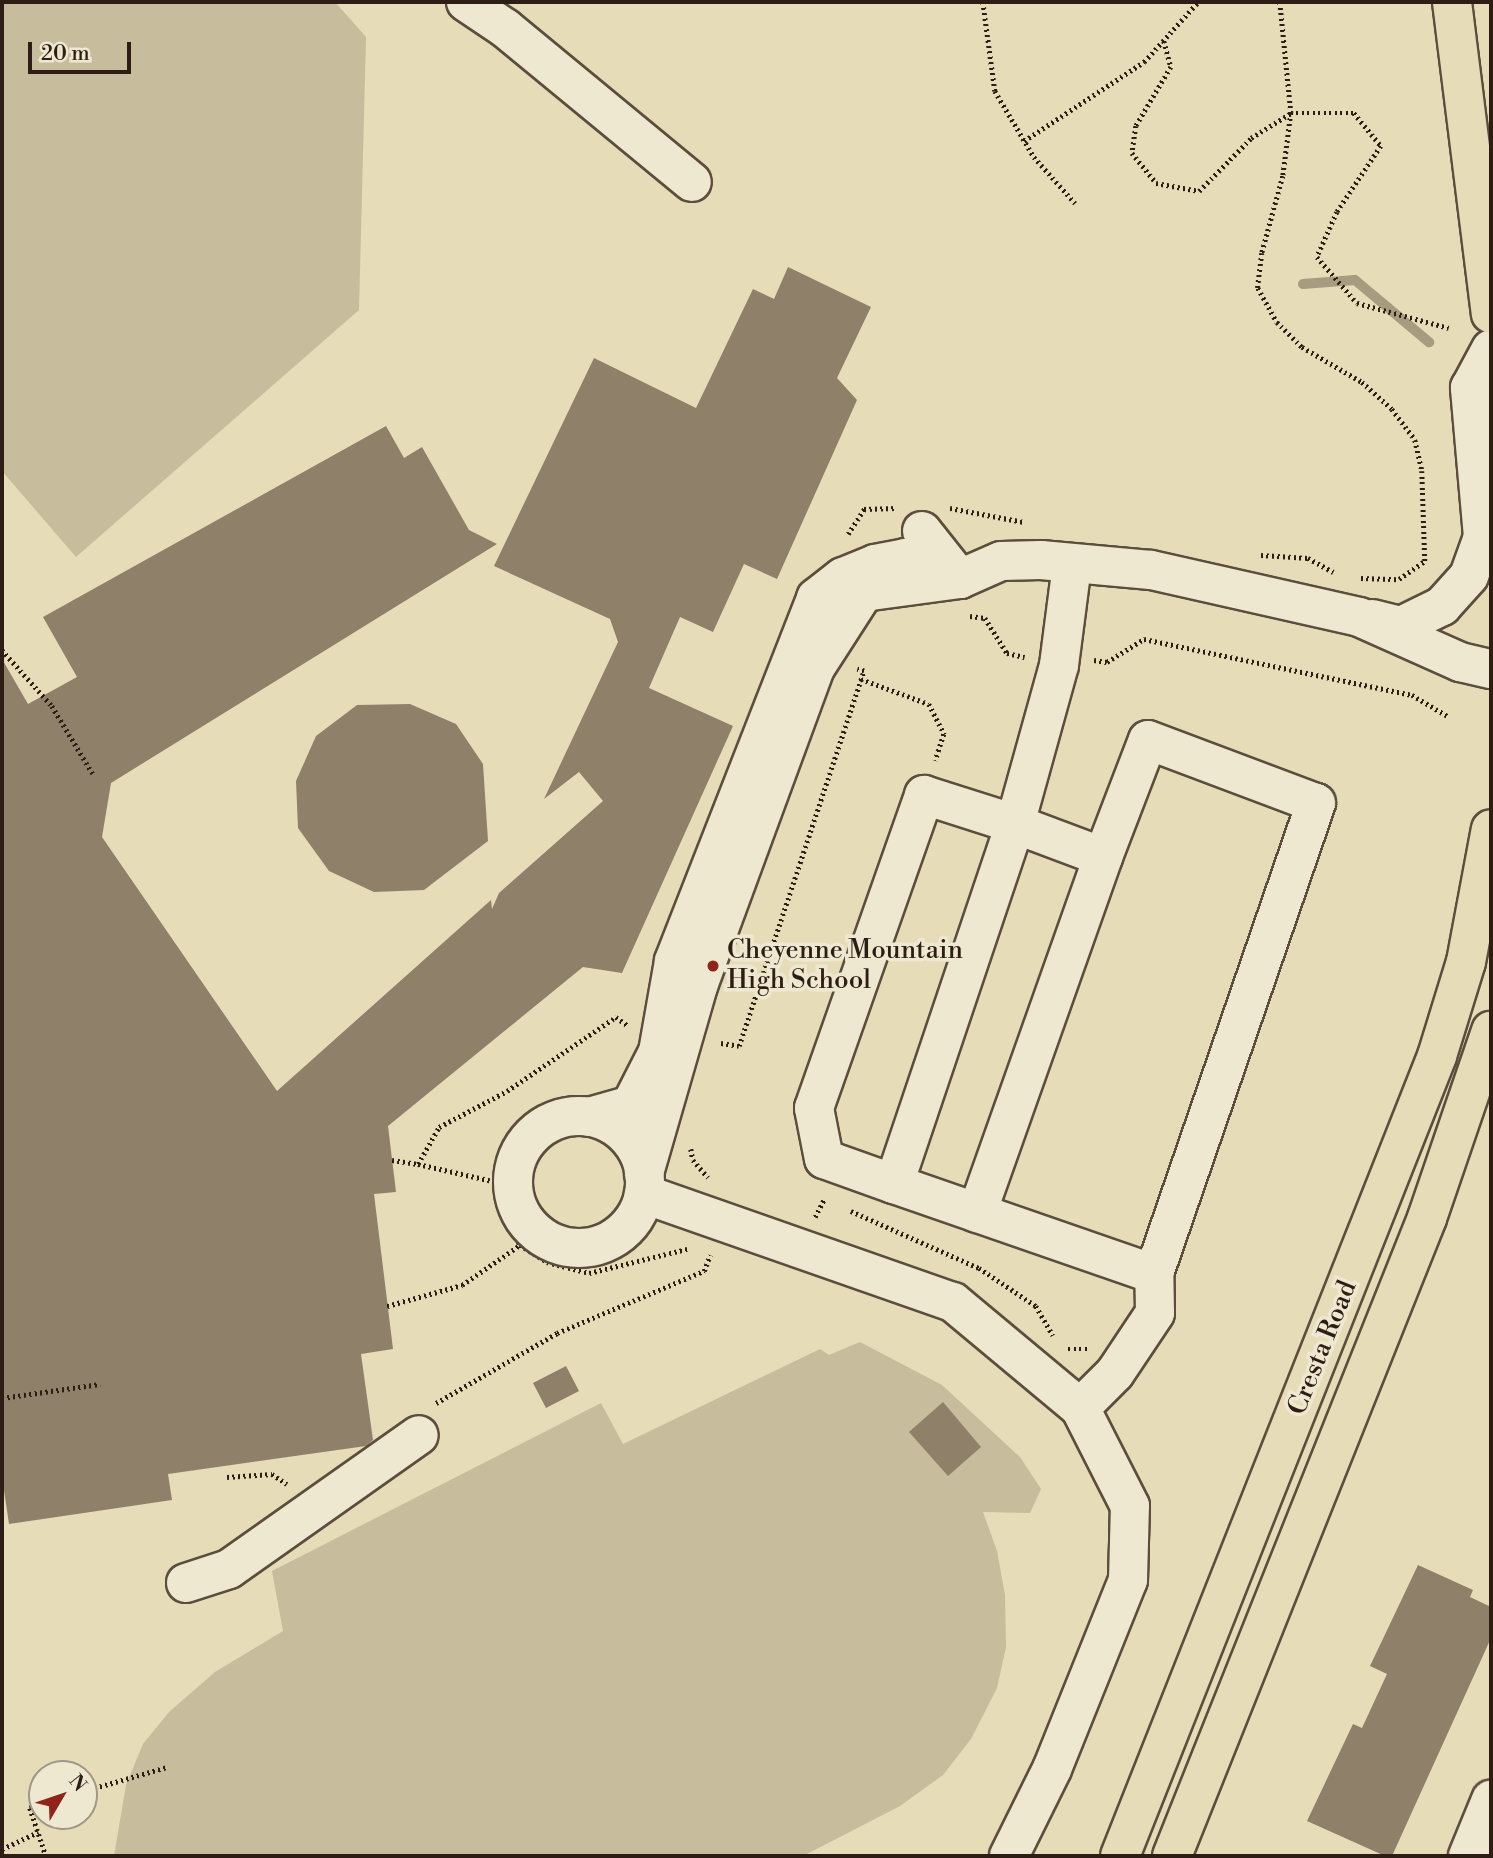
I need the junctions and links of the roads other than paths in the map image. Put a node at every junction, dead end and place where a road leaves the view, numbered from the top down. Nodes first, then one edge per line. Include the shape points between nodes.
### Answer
1 (466, 2) edge
2 (1452, 2) edge
3 (692, 182) dead end
4 (1491, 314) edge
5 (1491, 349) edge
6 (921, 516) road end
7 (1072, 565) junction
8 (960, 579) junction
9 (1359, 617) junction
10 (1491, 668) edge
11 (1015, 824) junction
12 (1491, 829) edge
13 (1104, 857) junction
14 (1491, 1031) edge
15 (575, 1113) junction
16 (644, 1183) junction
17 (894, 1184) junction
18 (978, 1213) junction
19 (1154, 1275) junction
20 (1080, 1408) junction
21 (424, 1421) road end
22 (186, 1583) dead end
23 (1491, 1800) edge
24 (1014, 1845) edge
25 (1121, 1856) edge
26 (1172, 1856) edge
27 (1468, 1856) edge

1 - 3 street via 505,28
2 - 4 main road
5 - 9 street via 1470,388 1483,537 1469,576 1442,606 1401,626
6 - 8 street
7 - 8 street via 1001,561
7 - 9 street via 1151,570
7 - 11 street via 1059,665
8 - 15 street via 905,558 843,577 816,598 674,961 658,1052 631,1105
8 - 16 street via 864,592 815,667 698,986
9 - 10 street via 1460,662
11 - 13 street
11 - 17 street
11 - 17 street via 924,795 814,1108 824,1159
12 - 25 main road, Cresta Road via 1466,962 1437,1056
13 - 18 street
13 - 19 street via 1148,740 1316,803
14 - 26 main road, Cresta Road via 1427,1218
15 - 16 street via 626,1136 638,1153
15 - 16 street via 548,1123 519,1152 513,1172 514,1195 522,1216 537,1234 557,1245 580,1248 602,1244 621,1233 636,1215
16 - 20 street via 953,1303
17 - 18 street
18 - 19 street
19 - 20 street via 1155,1313 1115,1373
20 - 24 street via 1130,1506 1128,1580 1052,1769
21 - 22 street via 229,1569
23 - 27 street

